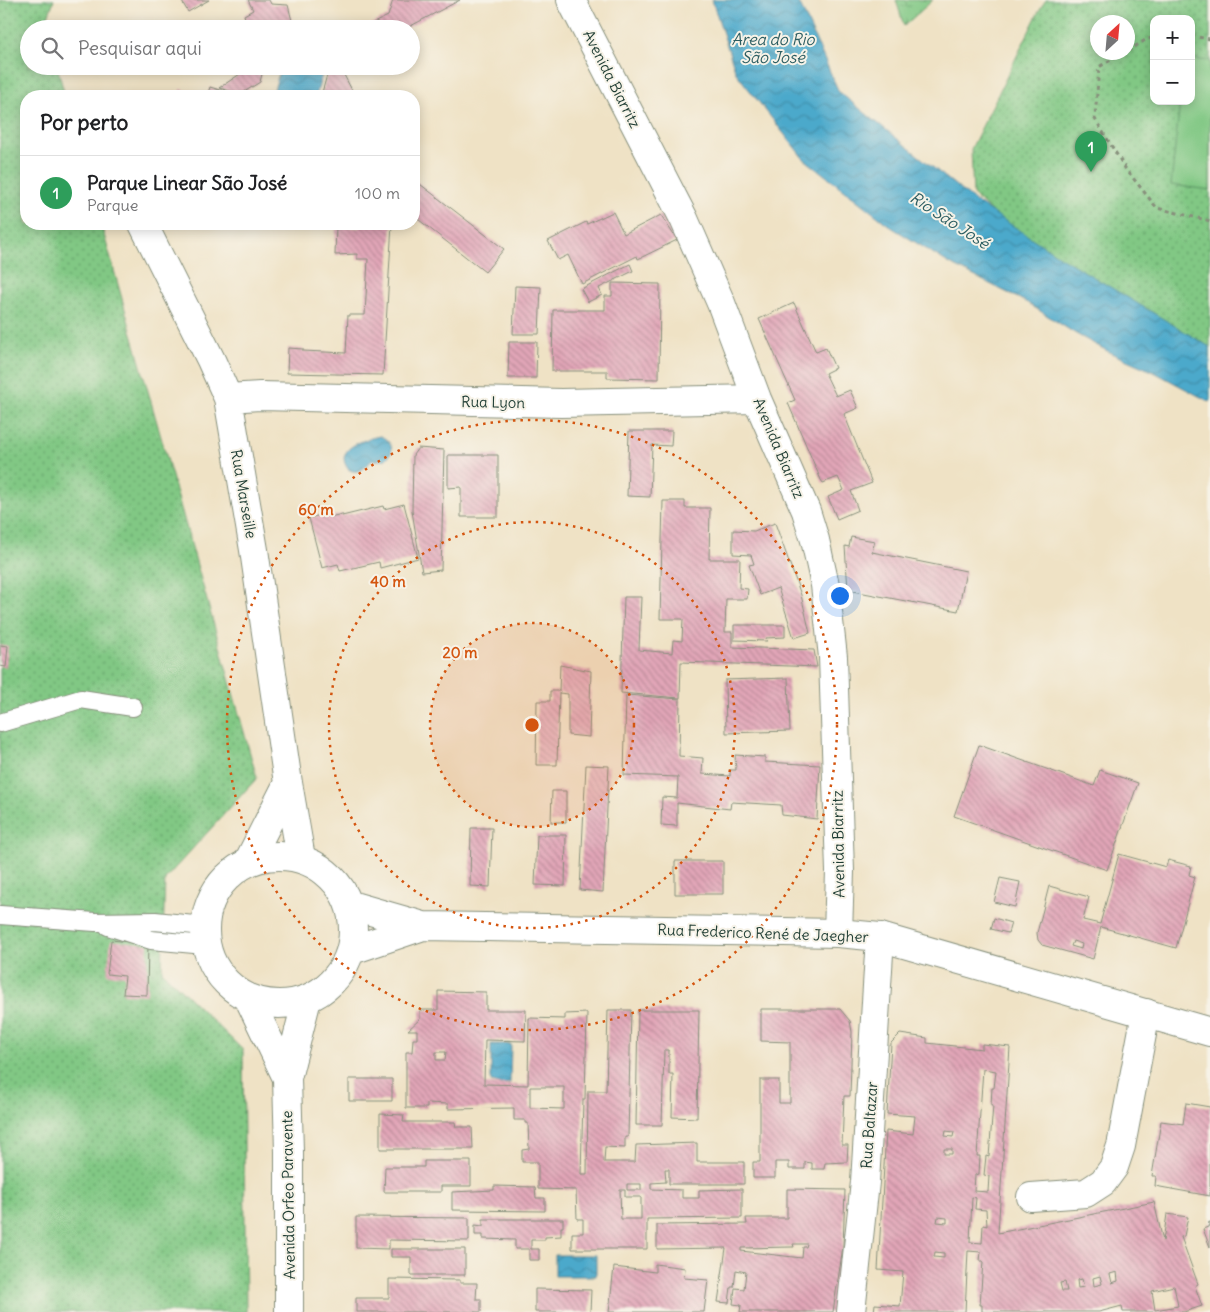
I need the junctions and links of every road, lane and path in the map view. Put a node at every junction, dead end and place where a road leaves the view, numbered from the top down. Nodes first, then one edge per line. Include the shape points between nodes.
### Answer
1 (571, 0) edge
2 (1195, 37) edge
3 (1150, 39) edge
4 (1210, 39) edge
5 (1135, 46) edge
6 (1111, 60) edge
7 (1210, 221) edge
8 (145, 230) edge
9 (228, 398) junction
10 (757, 399) junction
11 (133, 707) dead end
12 (0, 722) edge
13 (288, 783) junction
14 (301, 858) junction
15 (248, 862) junction
16 (350, 905) junction
17 (0, 915) edge
18 (423, 926) junction
19 (838, 933) junction
20 (205, 935) junction
21 (880, 937) junction
22 (352, 950) junction
23 (250, 999) junction
24 (307, 999) junction
25 (1146, 1013) junction
26 (1210, 1032) edge
27 (287, 1078) junction
28 (1031, 1197) dead end
29 (289, 1312) edge
30 (851, 1312) edge

1 - 10 street, Avenida Biarritz via 684,219
2 - 4 path
3 - 5 path
6 - 7 path via 1099,67 1095,119 1125,168 1157,208
8 - 9 street, Rua Marseille
9 - 10 street, Rua Lyon via 561,403
9 - 13 street, Rua Marseille
10 - 19 street, Avenida Biarritz via 806,511 825,585 832,657 840,872
11 - 12 lane via 81,699
13 - 14 street, Rua Marseille
13 - 15 street
14 - 15 street via 274,855
14 - 16 street via 328,874 339,885
15 - 20 street via 226,877 210,900
16 - 18 street, Rua Frederico René de Jaegher
16 - 22 street
17 - 20 lane via 95,922 155,920
18 - 19 street, Rua Frederico René de Jaegher
18 - 22 street, Rua Frederico René de Jaegher
19 - 21 street, Rua Frederico René de Jaegher
20 - 23 street via 211,962 221,977
21 - 25 street, Rua Frederico René de Jaegher
21 - 30 street, Rua Baltazar via 865,1182
22 - 24 street via 342,971 327,988
23 - 24 street via 286,1006
23 - 27 street, Avenida Orfeo Paravente
24 - 27 street, Avenida Orfeo Paravente
25 - 26 street, Rua Frederico René de Jaegher
25 - 28 street via 1114,1168 1103,1182 1086,1193
27 - 29 street, Avenida Orfeo Paravente

